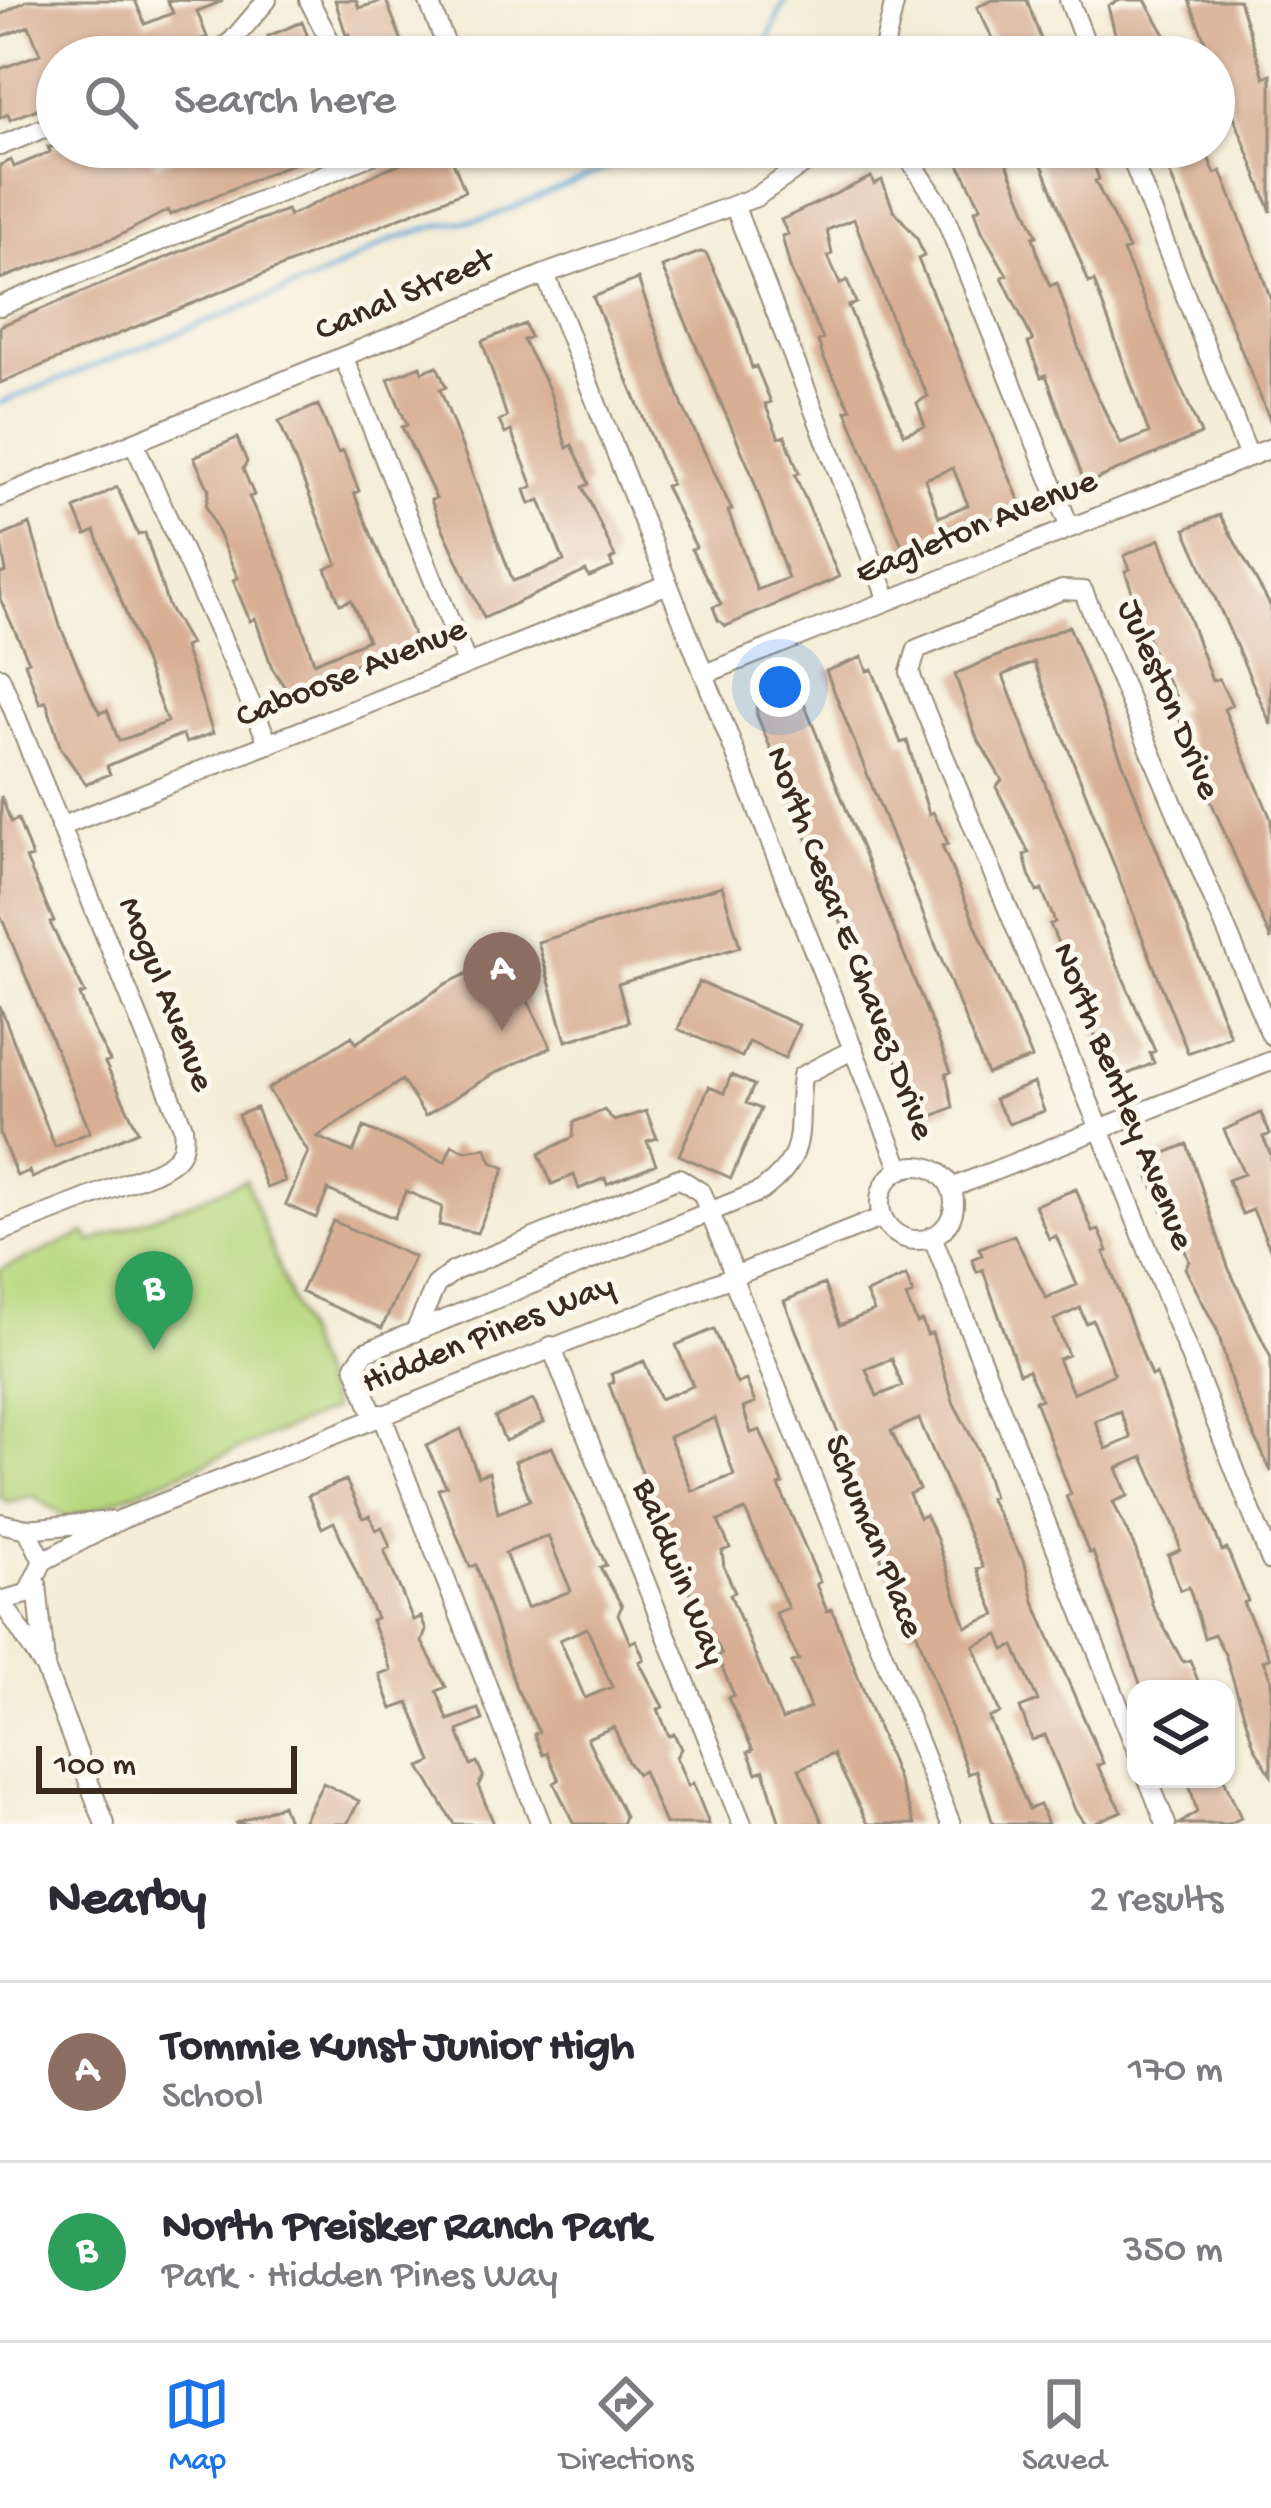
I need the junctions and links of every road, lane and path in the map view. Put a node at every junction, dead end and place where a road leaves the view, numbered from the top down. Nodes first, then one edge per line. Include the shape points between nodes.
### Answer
1 (267, 0) edge
2 (309, 0) edge
3 (428, 0) edge
4 (895, 0) edge
5 (1069, 0) edge
6 (236, 36) edge
7 (327, 36) edge
8 (443, 36) edge
9 (887, 36) edge
10 (1083, 36) edge
11 (36, 131) edge
12 (0, 146) edge
13 (336, 168) edge
14 (802, 168) edge
15 (916, 168) edge
16 (1135, 168) edge
17 (734, 205) junction
18 (545, 274) junction
19 (0, 306) edge
20 (344, 358) junction
21 (134, 443) junction
22 (1271, 448) edge
23 (1249, 457) junction
24 (0, 497) edge
25 (1070, 528) junction
26 (668, 584) junction
27 (1083, 591) joint
28 (888, 600) junction
29 (467, 664) junction
30 (707, 673) junction
31 (0, 677) edge
32 (268, 744) junction
33 (60, 827) junction
34 (1271, 1035) edge
35 (854, 1049) junction
36 (1271, 1060) edge
37 (1100, 1130) junction
38 (901, 1170) junction
39 (951, 1188) junction
40 (710, 1214) junction
41 (883, 1217) junction
42 (2, 1226) edge
43 (932, 1236) junction
44 (733, 1274) junction
45 (415, 1332) junction
46 (550, 1346) junction
47 (377, 1416) junction
48 (122, 1520) junction
49 (0, 1522) edge
50 (27, 1529) junction
51 (44, 1562) junction
52 (1271, 1562) edge
53 (37, 1584) junction
54 (1, 1602) edge
55 (45, 1668) junction
56 (1127, 1725) edge
57 (1152, 1788) edge
58 (105, 1824) edge
59 (542, 1824) edge
60 (742, 1824) edge
61 (951, 1824) edge
62 (1166, 1824) edge

1 - 6 street
2 - 7 street
3 - 8 street
4 - 9 street
5 - 10 street
11 - 12 street
13 - 19 street
14 - 17 street, Canal Street
15 - 25 street via 941,207
16 - 23 street
17 - 18 street, Canal Street
17 - 28 street
18 - 20 street, Canal Street
18 - 26 street, North Cesar E Chavez Drive
20 - 21 street, Canal Street
20 - 29 street
21 - 24 street, Canal Street
21 - 32 street
22 - 23 street, Eagleton Avenue
23 - 25 street, Eagleton Avenue
25 - 28 street, Eagleton Avenue
26 - 29 street, Caboose Avenue
26 - 30 street, North Cesar E Chavez Drive
27 - 34 street, Juleston Drive
27 - 37 street, North Bentley Avenue via 1062,590 917,649 913,682
28 - 30 street, Eagleton Avenue
29 - 32 street, Caboose Avenue
30 - 35 street, North Cesar E Chavez Drive
31 - 33 street, Mogul Avenue
32 - 33 street, Caboose Avenue
33 - 42 street, Mogul Avenue via 185,1145 155,1172
35 - 38 street, North Cesar E Chavez Drive
35 - 40 street via 802,1076 802,1136 781,1174
36 - 37 street
37 - 39 street
37 - 52 street, North Bentley Avenue
38 - 39 street via 930,1168
38 - 41 street via 881,1195
39 - 43 street via 953,1210
40 - 44 street, Schuman Place
40 - 45 street
40 - 45 street via 699,1187 679,1178 579,1217 443,1278
41 - 43 street via 898,1234
41 - 44 street, Hidden Pines Way
43 - 56 street
44 - 46 street, Hidden Pines Way
44 - 61 street, Schuman Place
45 - 47 street via 357,1358
46 - 47 street, Hidden Pines Way
46 - 60 street, Baldwin Way
47 - 48 street, Hidden Pines Way
47 - 59 street
48 - 50 street, Hidden Pines Way
48 - 51 street, Hidden Pines Way
49 - 50 street
50 - 51 street
51 - 53 street
53 - 54 street
53 - 55 street
54 - 55 street
55 - 58 street
57 - 62 street

